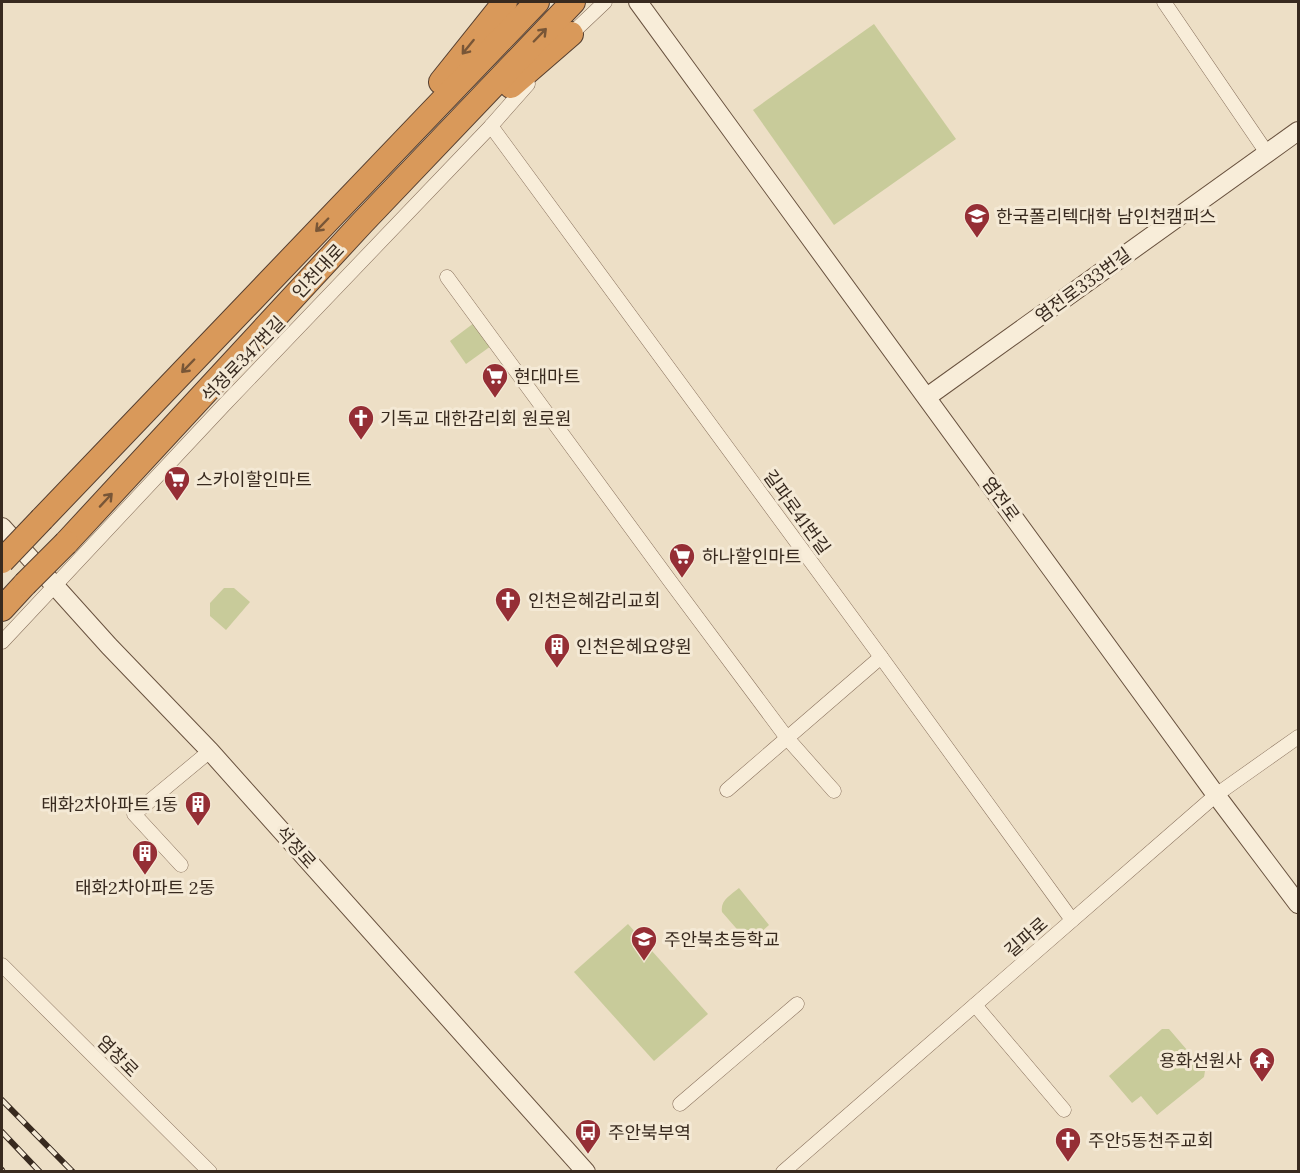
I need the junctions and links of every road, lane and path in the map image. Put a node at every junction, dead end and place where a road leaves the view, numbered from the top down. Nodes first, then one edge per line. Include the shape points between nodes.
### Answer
1 (505, 2) edge
2 (537, 2) edge
3 (573, 2) edge
4 (605, 2) edge
5 (638, 2) edge
6 (1164, 2) edge
7 (571, 34) junction
8 (491, 126) junction
9 (1299, 131) edge
10 (1267, 153) junction
11 (344, 202) junction
12 (362, 223) junction
13 (447, 277) dead end
14 (927, 397) junction
15 (2, 527) edge
16 (2, 561) edge
17 (55, 586) junction
18 (2, 609) edge
19 (2, 642) edge
20 (881, 657) junction
21 (1299, 737) edge
22 (787, 738) junction
23 (210, 751) junction
24 (727, 790) dead end
25 (834, 791) dead end
26 (1216, 795) junction
27 (181, 865) dead end
28 (1299, 904) edge
29 (1072, 920) junction
30 (2, 965) edge
31 (797, 1004) dead end
32 (975, 1005) junction
33 (680, 1104) dead end
34 (1064, 1110) dead end
35 (210, 1172) edge
36 (586, 1172) edge
37 (783, 1172) edge

1 -> 11 highway
2 - 11 highway, 인천대로
12 -> 3 highway, 인천대로
4 - 7 street, 석정로347번길
5 - 14 street, 염전로
6 - 10 street
7 - 8 street, 석정로347번길
7 - 12 highway via 519,79 429,169
8 - 17 street, 석정로347번길
8 - 20 street, 길파로41번길
9 - 10 street, 염전로333번길
10 - 14 street, 염전로333번길
11 -> 16 highway, 인천대로, bridge
18 -> 12 highway, 인천대로, bridge
13 - 22 street
14 - 26 street, 염전로
15 - 17 street, 석정로
17 - 19 street, 석정로347번길
17 - 23 street, 석정로
20 - 22 street
20 - 29 street, 길파로41번길
21 - 26 street, 길파로
22 - 24 street
22 - 25 street
23 - 27 street via 134,814
23 - 36 street, 석정로
26 - 28 street, 염전로
26 - 29 street, 길파로
29 - 32 street, 길파로
30 - 35 street, 염창로
31 - 33 street
32 - 34 street
32 - 37 street, 길파로

